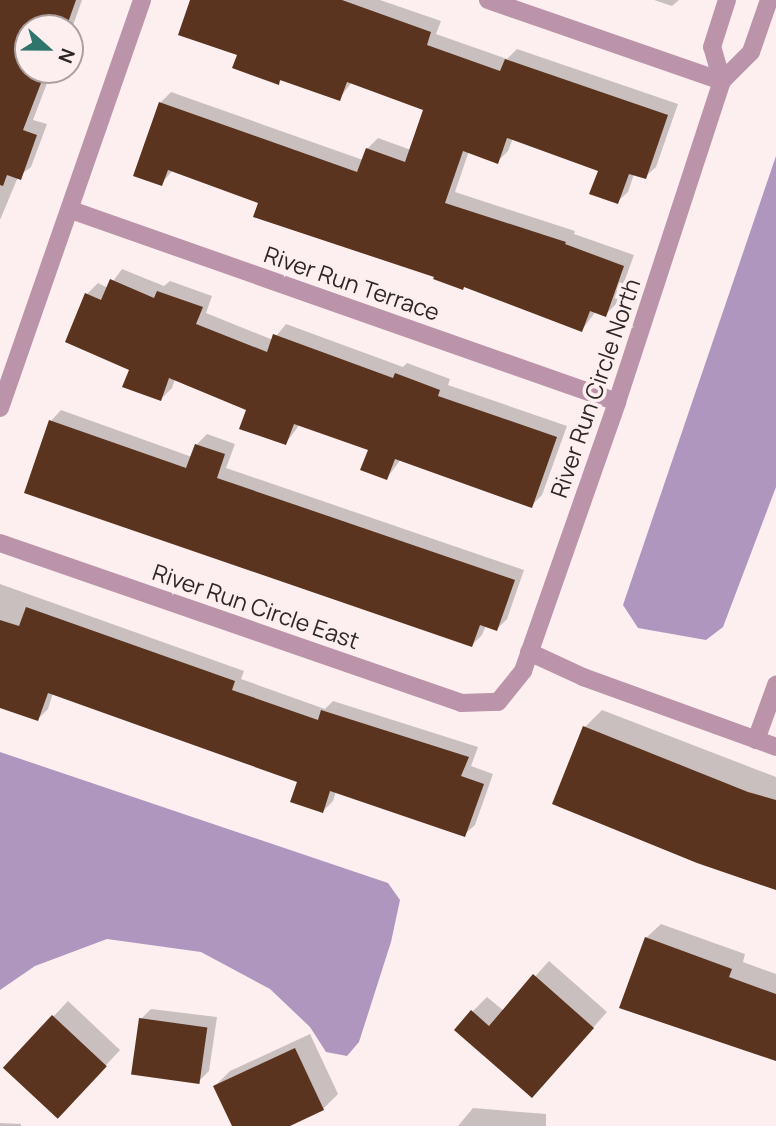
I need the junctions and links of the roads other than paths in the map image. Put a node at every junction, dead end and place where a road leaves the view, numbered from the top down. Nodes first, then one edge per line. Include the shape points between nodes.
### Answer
1 (142, 0) edge
2 (488, 0) edge
3 (727, 0) edge
4 (769, 0) edge
5 (722, 81) junction
6 (71, 210) junction
7 (617, 402) junction
8 (0, 408) edge
9 (0, 543) edge
10 (530, 652) junction
11 (776, 685) edge
12 (498, 702) joint
13 (756, 740) junction
14 (776, 747) edge

1 - 6 street
2 - 5 street
3 - 5 street via 712,47
4 - 5 street, River Run Circle North via 751,52
5 - 7 street, River Run Circle North
6 - 7 street, River Run Terrace
6 - 8 street
7 - 10 street, River Run Circle North
9 - 12 street, River Run Circle East via 461,703
10 - 12 street, River Run Circle North via 523,671
10 - 13 street via 583,677
11 - 13 street
13 - 14 street

